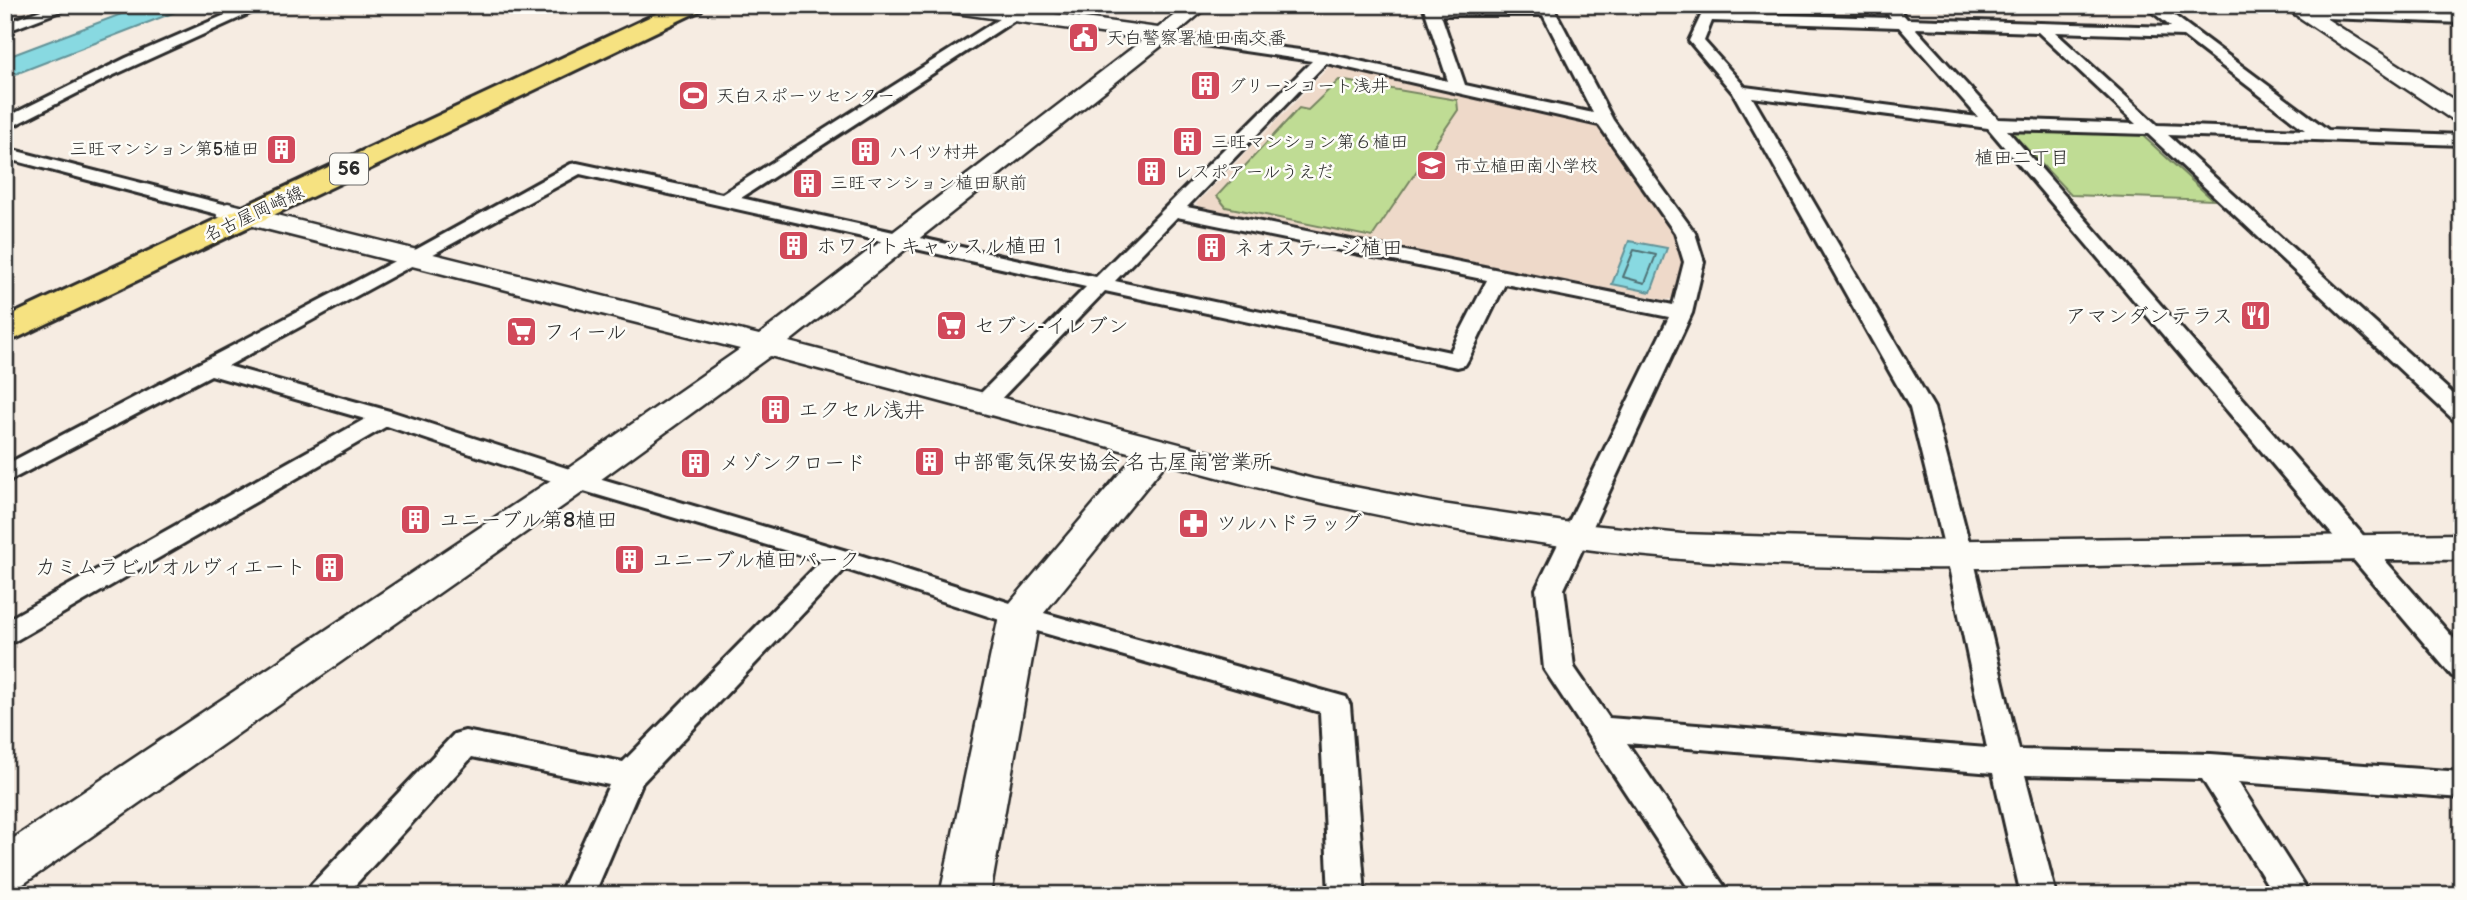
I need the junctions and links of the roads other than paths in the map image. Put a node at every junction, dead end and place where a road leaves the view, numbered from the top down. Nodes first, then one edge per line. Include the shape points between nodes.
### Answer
1 (69, 5) edge
2 (261, 5) edge
3 (667, 5) edge
4 (693, 5) edge
5 (941, 5) edge
6 (1200, 5) edge
7 (1887, 5) edge
8 (2151, 5) edge
9 (1432, 8) edge
10 (1547, 8) edge
11 (2297, 10) edge
12 (1023, 11) edge
13 (1710, 11) edge
14 (2461, 19) edge
15 (1905, 24) junction
16 (5, 28) edge
17 (2042, 28) junction
18 (2187, 32) junction
19 (1163, 35) junction
20 (1323, 58) junction
21 (1459, 90) junction
22 (1740, 91) junction
23 (2462, 116) edge
24 (1605, 121) junction
25 (1993, 124) junction
26 (5, 125) edge
27 (2152, 129) junction
28 (2323, 135) junction
29 (2462, 140) edge
30 (5, 153) edge
31 (725, 200) junction
32 (1175, 211) junction
33 (239, 214) junction
34 (899, 241) junction
35 (413, 259) junction
36 (1499, 276) junction
37 (1101, 284) junction
38 (1681, 313) junction
39 (5, 314) edge
40 (5, 331) edge
41 (764, 346) junction
42 (211, 368) junction
43 (985, 401) junction
44 (2462, 415) edge
45 (385, 417) junction
46 (1158, 450) junction
47 (5, 475) edge
48 (576, 480) junction
49 (1576, 536) junction
50 (2356, 545) junction
51 (2462, 547) edge
52 (1959, 553) junction
53 (840, 558) junction
54 (1019, 616) junction
55 (5, 634) edge
56 (2462, 668) edge
57 (1600, 730) junction
58 (2006, 762) junction
59 (2211, 767) junction
60 (629, 776) junction
61 (2462, 785) edge
62 (5, 870) edge
63 (324, 895) edge
64 (576, 895) edge
65 (965, 895) edge
66 (1347, 895) edge
67 (1713, 895) edge
68 (2039, 895) edge
69 (2293, 895) edge

1 - 16 street
2 - 26 street via 157,47
3 - 33 main road, 名古屋岡崎線 / 56
4 - 33 main road, 名古屋岡崎線 / 56
5 - 12 street
6 - 19 street
7 - 15 street
8 - 18 street
9 - 10 street
9 - 21 street
10 - 24 street
11 - 14 street
11 - 23 street
12 - 19 street
12 - 31 street
13 - 15 street
13 - 22 street via 1696,41
15 - 17 street
15 - 25 street
17 - 18 street
17 - 27 street
18 - 28 street
19 - 20 street
19 - 34 street
20 - 21 street
20 - 32 street
21 - 24 street
22 - 25 street
22 - 52 street via 1922,408
24 - 38 street via 1685,233 1694,262
25 - 27 street
25 - 50 street
27 - 28 street
27 - 44 street
28 - 29 street
30 - 33 street
31 - 34 street
31 - 35 street via 577,168
32 - 36 street
32 - 37 street
33 - 35 street
33 - 39 main road, 名古屋岡崎線 / 56
33 - 40 main road, 名古屋岡崎線 / 56
34 - 37 street
34 - 41 street
35 - 41 street
35 - 42 street
36 - 37 street via 1457,360
36 - 38 street
37 - 43 street
38 - 49 street
41 - 43 street
41 - 48 street
42 - 45 street
42 - 47 street
43 - 46 street
45 - 48 street
45 - 55 street
46 - 49 street via 1315,491
46 - 54 street
48 - 53 street
48 - 62 street
49 - 52 street via 1833,553
49 - 57 street via 1550,589 1559,669
50 - 51 street
50 - 52 street
50 - 56 street
52 - 58 street
53 - 54 street
53 - 60 street
54 - 65 street
54 - 66 street via 1335,705
57 - 58 street
57 - 67 street
58 - 59 street
58 - 68 street
59 - 61 street
59 - 69 street
60 - 63 street via 465,743
60 - 64 street

